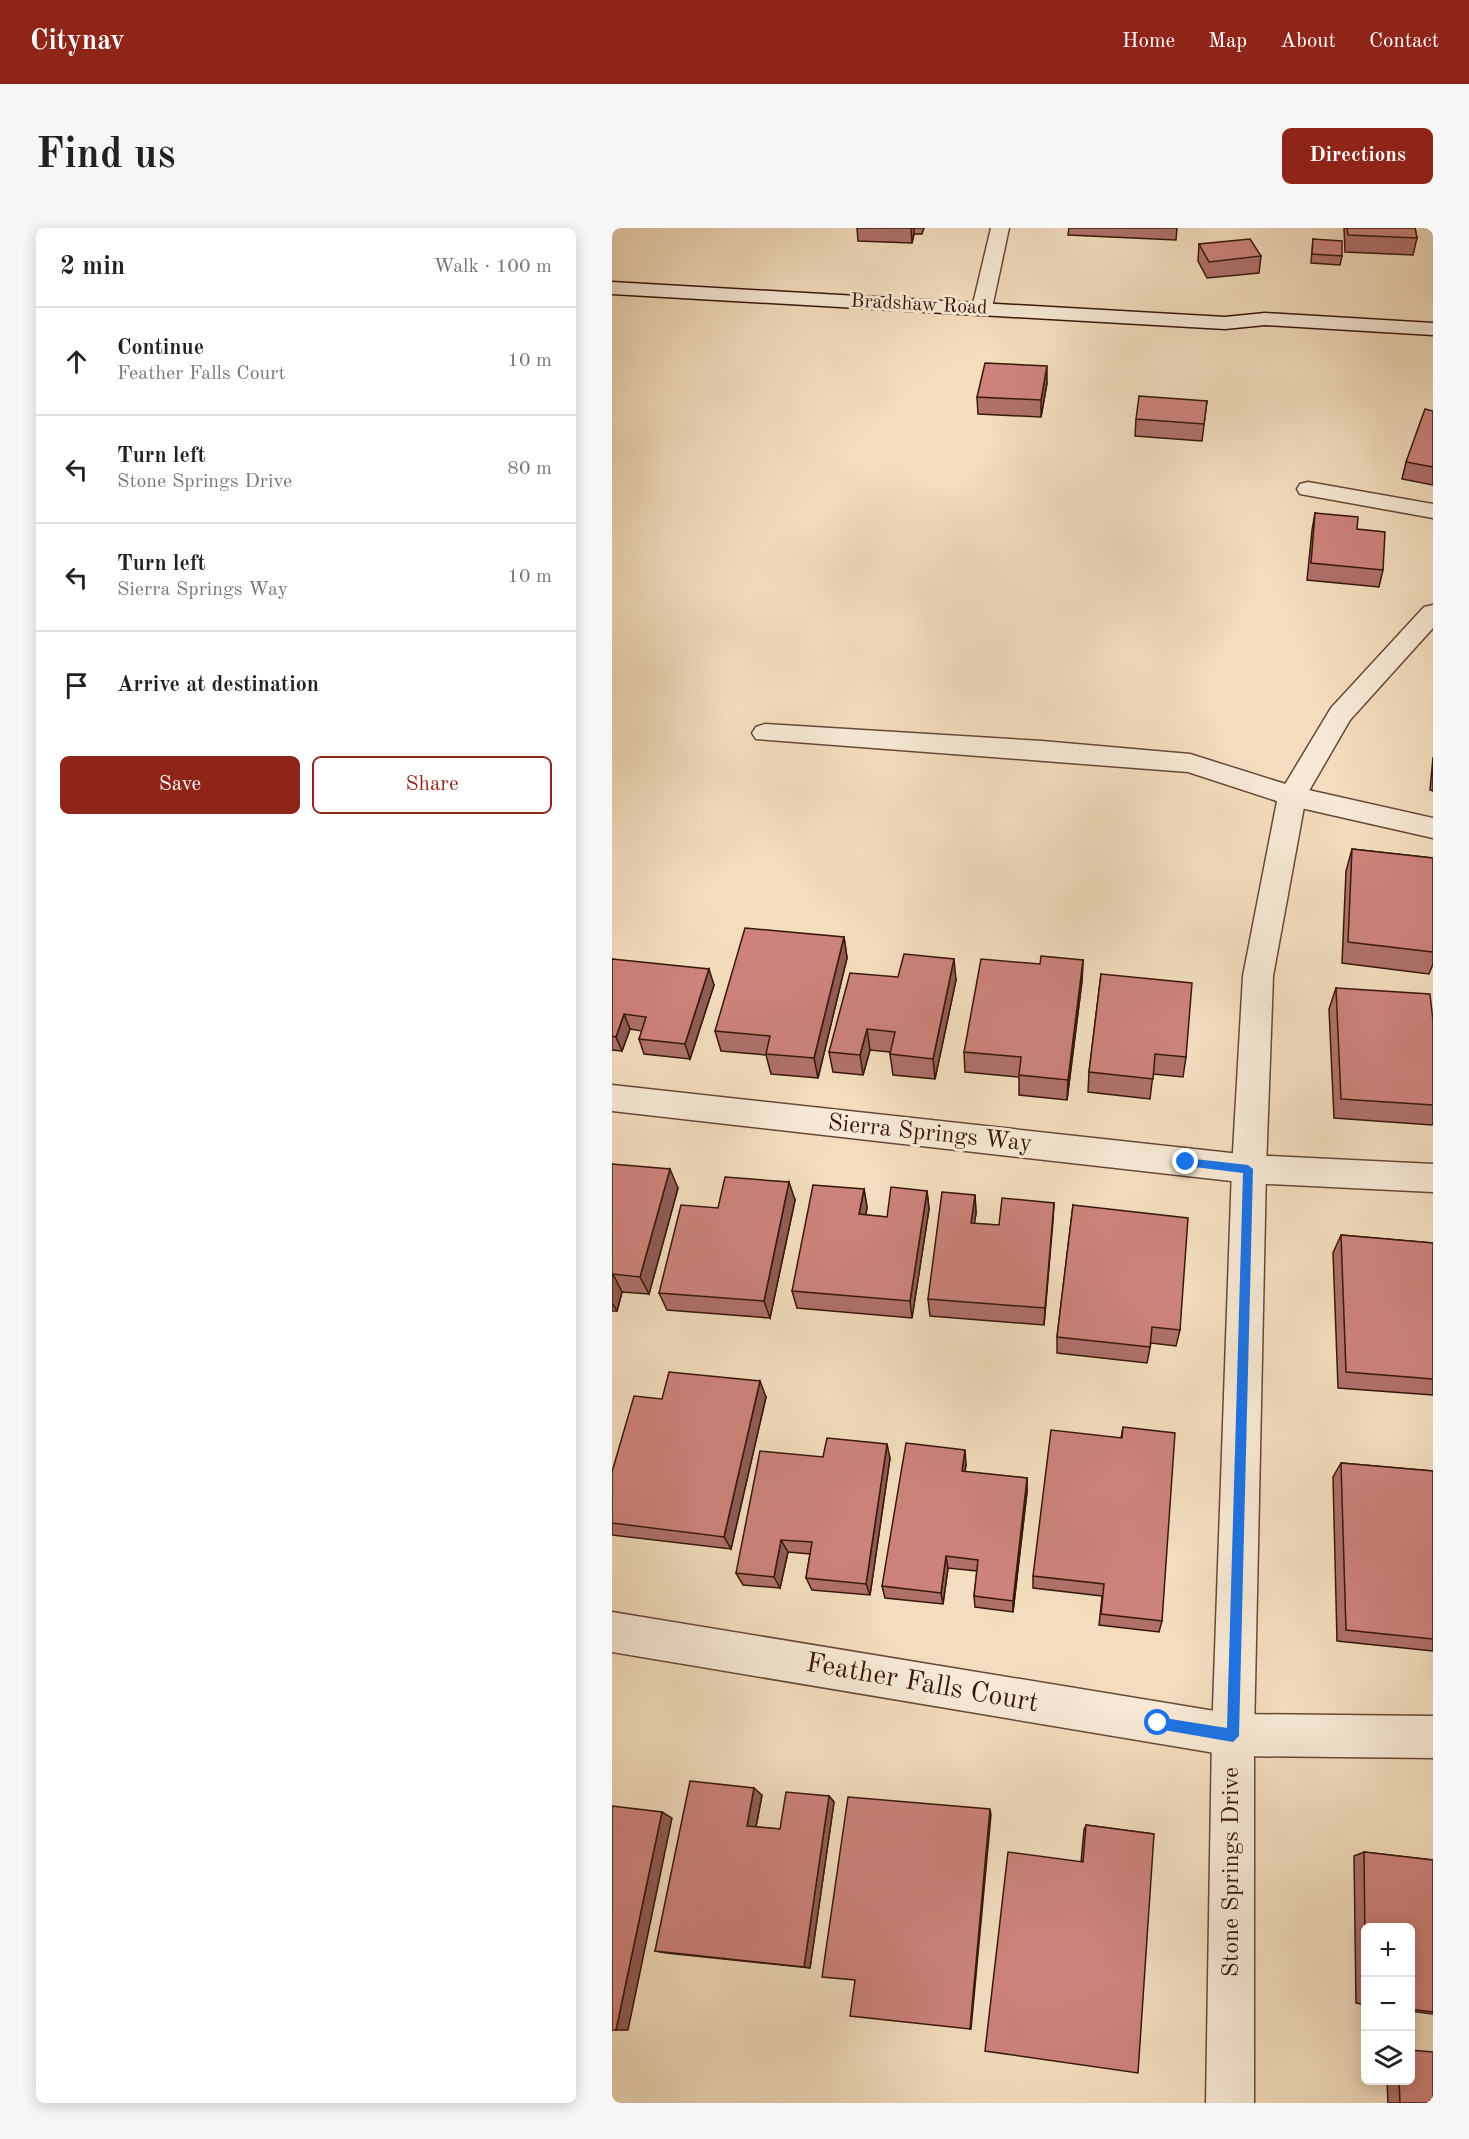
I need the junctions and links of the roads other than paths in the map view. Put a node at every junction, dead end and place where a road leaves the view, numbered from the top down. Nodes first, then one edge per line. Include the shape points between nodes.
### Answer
1 (1000, 228) edge
2 (612, 288) edge
3 (982, 308) junction
4 (1225, 323) junction
5 (1433, 329) edge
6 (1433, 349) edge
7 (1308, 489) dead end
8 (1433, 512) edge
9 (1433, 613) edge
10 (765, 733) dead end
11 (1292, 796) junction
12 (1433, 828) edge
13 (612, 1098) edge
14 (1248, 1169) junction
15 (1433, 1178) edge
16 (612, 1632) edge
17 (1233, 1736) junction
18 (1433, 1737) edge
19 (1230, 2103) edge

1 - 3 street
2 - 3 street, Bradshaw Road
3 - 4 street, Bradshaw Road
4 - 5 street, Bradshaw Road via 1265,319
4 - 6 street, Bradshaw Road via 1292,339
7 - 8 street
9 - 11 street, Stone Springs Drive via 1340,714
10 - 11 street via 1190,763
11 - 12 street
11 - 14 street, Stone Springs Drive via 1258,976
13 - 14 street, Sierra Springs Way
14 - 15 street, Sierra Springs Way
14 - 17 street, Stone Springs Drive
16 - 17 street, Feather Falls Court
17 - 18 street, Feather Falls Court
17 - 19 street, Stone Springs Drive

